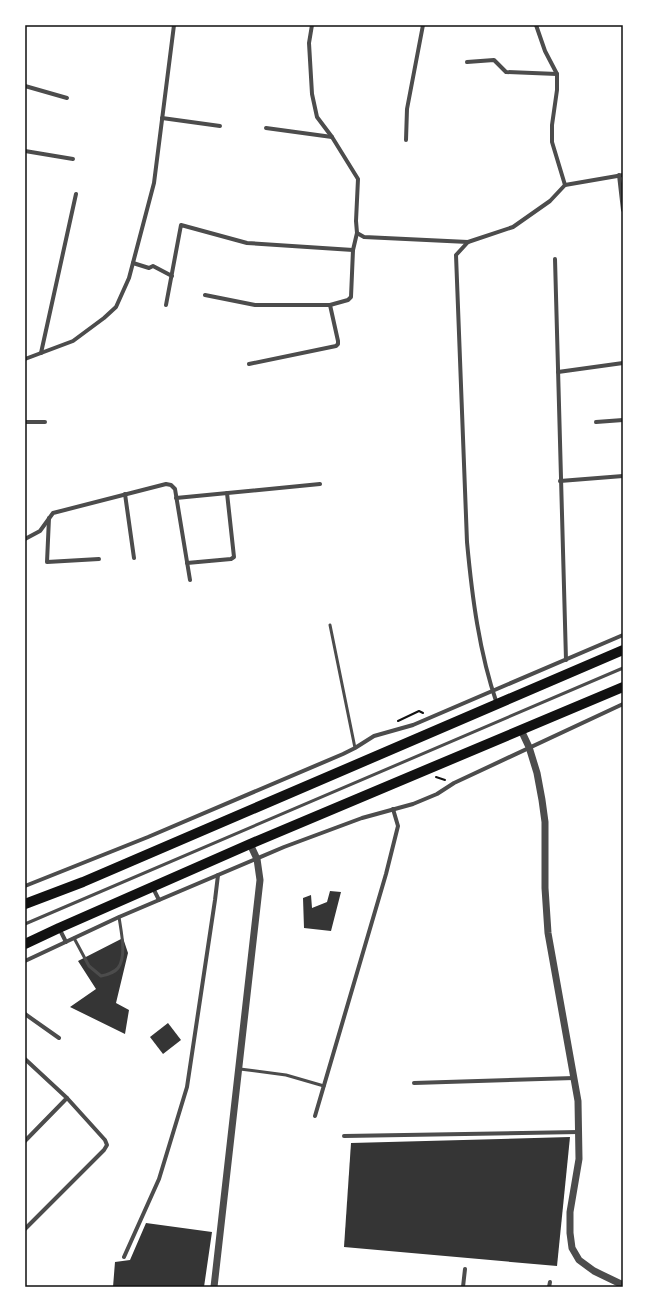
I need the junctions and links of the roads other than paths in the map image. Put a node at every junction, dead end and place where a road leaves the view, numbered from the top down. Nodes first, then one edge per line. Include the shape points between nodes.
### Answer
1 (174, 25) edge
2 (312, 25) edge
3 (423, 25) edge
4 (536, 25) edge
5 (467, 62) dead end
6 (557, 74) junction
7 (25, 86) edge
8 (67, 98) dead end
9 (162, 118) junction
10 (220, 126) dead end
11 (266, 128) dead end
12 (332, 137) junction
13 (406, 140) dead end
14 (25, 151) edge
15 (73, 159) dead end
16 (621, 175) edge
17 (566, 185) junction
18 (76, 194) dead end
19 (623, 210) edge
20 (357, 233) junction
21 (468, 242) junction
22 (353, 250) junction
23 (555, 259) dead end
24 (133, 263) junction
25 (172, 276) junction
26 (205, 295) dead end
27 (330, 304) junction
28 (166, 305) dead end
29 (41, 353) junction
30 (25, 359) edge
31 (623, 363) edge
32 (249, 364) dead end
33 (558, 372) junction
34 (623, 420) edge
35 (25, 422) edge
36 (45, 422) dead end
37 (596, 422) dead end
38 (623, 476) edge
39 (560, 481) junction
40 (320, 484) dead end
41 (227, 493) junction
42 (125, 494) junction
43 (176, 498) junction
44 (49, 518) junction
45 (25, 539) edge
46 (134, 558) dead end
47 (99, 559) dead end
48 (187, 563) junction
49 (190, 580) dead end
50 (330, 625) dead end
51 (623, 635) edge
52 (623, 650) edge
53 (566, 660) junction
54 (623, 668) edge
55 (623, 687) edge
56 (492, 691) junction
57 (497, 704) junction
58 (623, 704) edge
59 (521, 730) junction
60 (529, 747) junction
61 (356, 748) junction
62 (393, 809) junction
63 (250, 844) junction
64 (257, 859) junction
65 (218, 875) junction
66 (25, 886) edge
67 (152, 886) junction
68 (159, 900) junction
69 (25, 904) edge
70 (119, 917) junction
71 (25, 924) edge
72 (58, 928) junction
73 (74, 938) junction
74 (66, 942) junction
75 (25, 944) edge
76 (25, 961) edge
77 (25, 1014) edge
78 (59, 1038) dead end
79 (25, 1059) edge
80 (239, 1069) junction
81 (574, 1078) junction
82 (414, 1083) dead end
83 (324, 1086) junction
84 (67, 1098) junction
85 (315, 1116) dead end
86 (578, 1132) junction
87 (344, 1136) dead end
88 (25, 1141) edge
89 (25, 1229) edge
90 (124, 1257) dead end
91 (465, 1269) dead end
92 (550, 1282) dead end
93 (623, 1285) edge
94 (214, 1287) edge
95 (463, 1287) edge
96 (549, 1287) edge

1 - 9 street
2 - 12 street via 309,43 312,94 317,117
3 - 13 street via 407,109
4 - 6 street
5 - 6 street via 494,60 506,72
6 - 17 street via 552,142
7 - 8 street
9 - 10 street
9 - 24 street via 154,183
11 - 12 street
12 - 20 street via 358,179
14 - 15 street
16 - 17 street
16 - 19 street
17 - 21 street via 550,201 513,227
18 - 29 street
20 - 21 street via 364,237
20 - 22 street
21 - 56 street via 456,255 467,542 479,636
22 - 25 street via 247,243 181,225
22 - 27 street via 351,296 348,300
23 - 33 street
24 - 25 street via 149,268 152,266
24 - 29 street via 130,278 116,307 73,341
25 - 28 street
26 - 27 street via 255,305
27 - 32 street via 338,341 336,346
29 - 30 street
31 - 33 street
33 - 39 street
34 - 37 street
35 - 36 street
38 - 39 street
39 - 53 street
40 - 41 street
41 - 43 street
41 - 48 street via 234,557
42 - 43 street via 166,484 174,489
42 - 44 street via 53,513
42 - 46 street
43 - 48 street
44 - 45 street via 40,531
44 - 47 street via 47,562
48 - 49 street
50 - 61 lane
51 - 53 street
52 - 57 main road
53 - 56 street
54 - 71 lane
55 - 59 main road
56 - 57 street
56 - 61 street via 413,725 374,736
57 - 69 main road via 83,882
58 - 60 street
59 - 60 street
59 - 63 main road
60 - 62 street via 454,783 437,794
60 - 81 street via 545,822 548,933
61 - 66 street via 148,837
62 - 64 street via 348,823
62 - 83 street via 398,826 397,832
63 - 64 street
63 - 67 main road
64 - 65 street
64 - 80 street via 260,880
65 - 68 street
65 - 90 street via 187,1087 159,1179
67 - 68 street
67 - 72 main road
68 - 70 street
70 - 73 street
70 - 73 lane via 123,949 118,969 101,976 89,966
72 - 74 street
72 - 75 main road
73 - 74 street
74 - 76 street
77 - 78 street
79 - 84 street
80 - 83 lane via 286,1075
80 - 94 street
81 - 82 street
81 - 86 street via 578,1101
83 - 85 street
84 - 88 street
84 - 89 street via 107,1145
86 - 87 street
86 - 93 street via 579,1159 570,1212 572,1248 579,1260 594,1271
91 - 95 street
92 - 96 street

